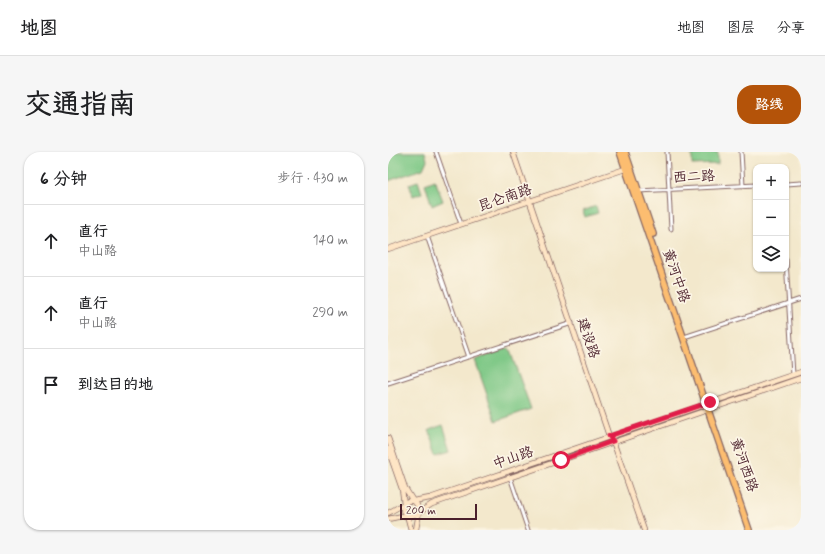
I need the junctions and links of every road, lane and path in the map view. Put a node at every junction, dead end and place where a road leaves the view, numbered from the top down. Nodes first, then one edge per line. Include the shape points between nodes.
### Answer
1 (436, 152) edge
2 (513, 152) edge
3 (620, 152) edge
4 (624, 152) edge
5 (667, 152) edge
6 (741, 152) edge
7 (628, 168) junction
8 (801, 182) edge
9 (789, 184) edge
10 (753, 185) edge
11 (743, 186) junction
12 (669, 189) junction
13 (636, 192) junction
14 (529, 201) junction
15 (461, 224) junction
16 (672, 229) dead end
17 (427, 236) junction
18 (388, 249) edge
19 (787, 272) edge
20 (801, 299) edge
21 (788, 303) junction
22 (572, 323) junction
23 (686, 336) junction
24 (469, 357) junction
25 (801, 372) edge
26 (793, 375) junction
27 (801, 378) edge
28 (388, 383) edge
29 (709, 406) junction
30 (609, 436) junction
31 (388, 438) edge
32 (613, 441) junction
33 (388, 449) edge
34 (510, 476) junction
35 (413, 501) junction
36 (404, 504) junction
37 (418, 512) junction
38 (388, 513) edge
39 (406, 515) junction
40 (388, 519) edge
41 (411, 530) edge
42 (416, 530) edge
43 (528, 530) edge
44 (644, 530) edge
45 (749, 530) edge
46 (753, 530) edge

1 - 15 street
2 - 14 main road, 建设路
3 - 7 highway, 黄河中路
4 - 7 highway, 黄河中路
5 - 12 street
6 - 11 street
7 - 13 highway, 黄河中路
7 - 14 main road, 昆仑南路
8 - 9 street
10 - 11 street, 西二路
11 - 12 street, 西二路
12 - 13 street, 西二路
12 - 16 street
13 - 23 highway, 黄河中路
14 - 15 main road, 昆仑南路
14 - 22 main road, 建设路
15 - 17 main road, 昆仑南路
17 - 18 main road, 昆仑南路
17 - 24 street
19 - 21 street
20 - 21 street
21 - 23 street
21 - 26 street
22 - 24 street
22 - 30 main road, 建设路
23 - 29 highway, 黄河中路
24 - 28 street
25 - 26 main road, 中山路
26 - 29 main road, 中山路
27 - 29 main road, 中山路
29 - 30 main road, 中山路
29 - 32 main road, 中山路
29 - 45 highway, 黄河西路
29 - 46 highway, 黄河西路
30 - 32 main road, 建设路
30 - 35 main road, 中山路 via 430,498
31 - 35 main road
32 - 34 main road, 中山路
32 - 44 main road, 建设路
33 - 36 main road via 402,489
34 - 37 main road, 中山路 via 432,504
34 - 43 street
35 - 36 main road
35 - 37 main road via 418,506
36 - 38 main road
36 - 39 main road via 403,511
37 - 39 main road via 413,516
37 - 42 main road
39 - 40 main road
39 - 41 main road

